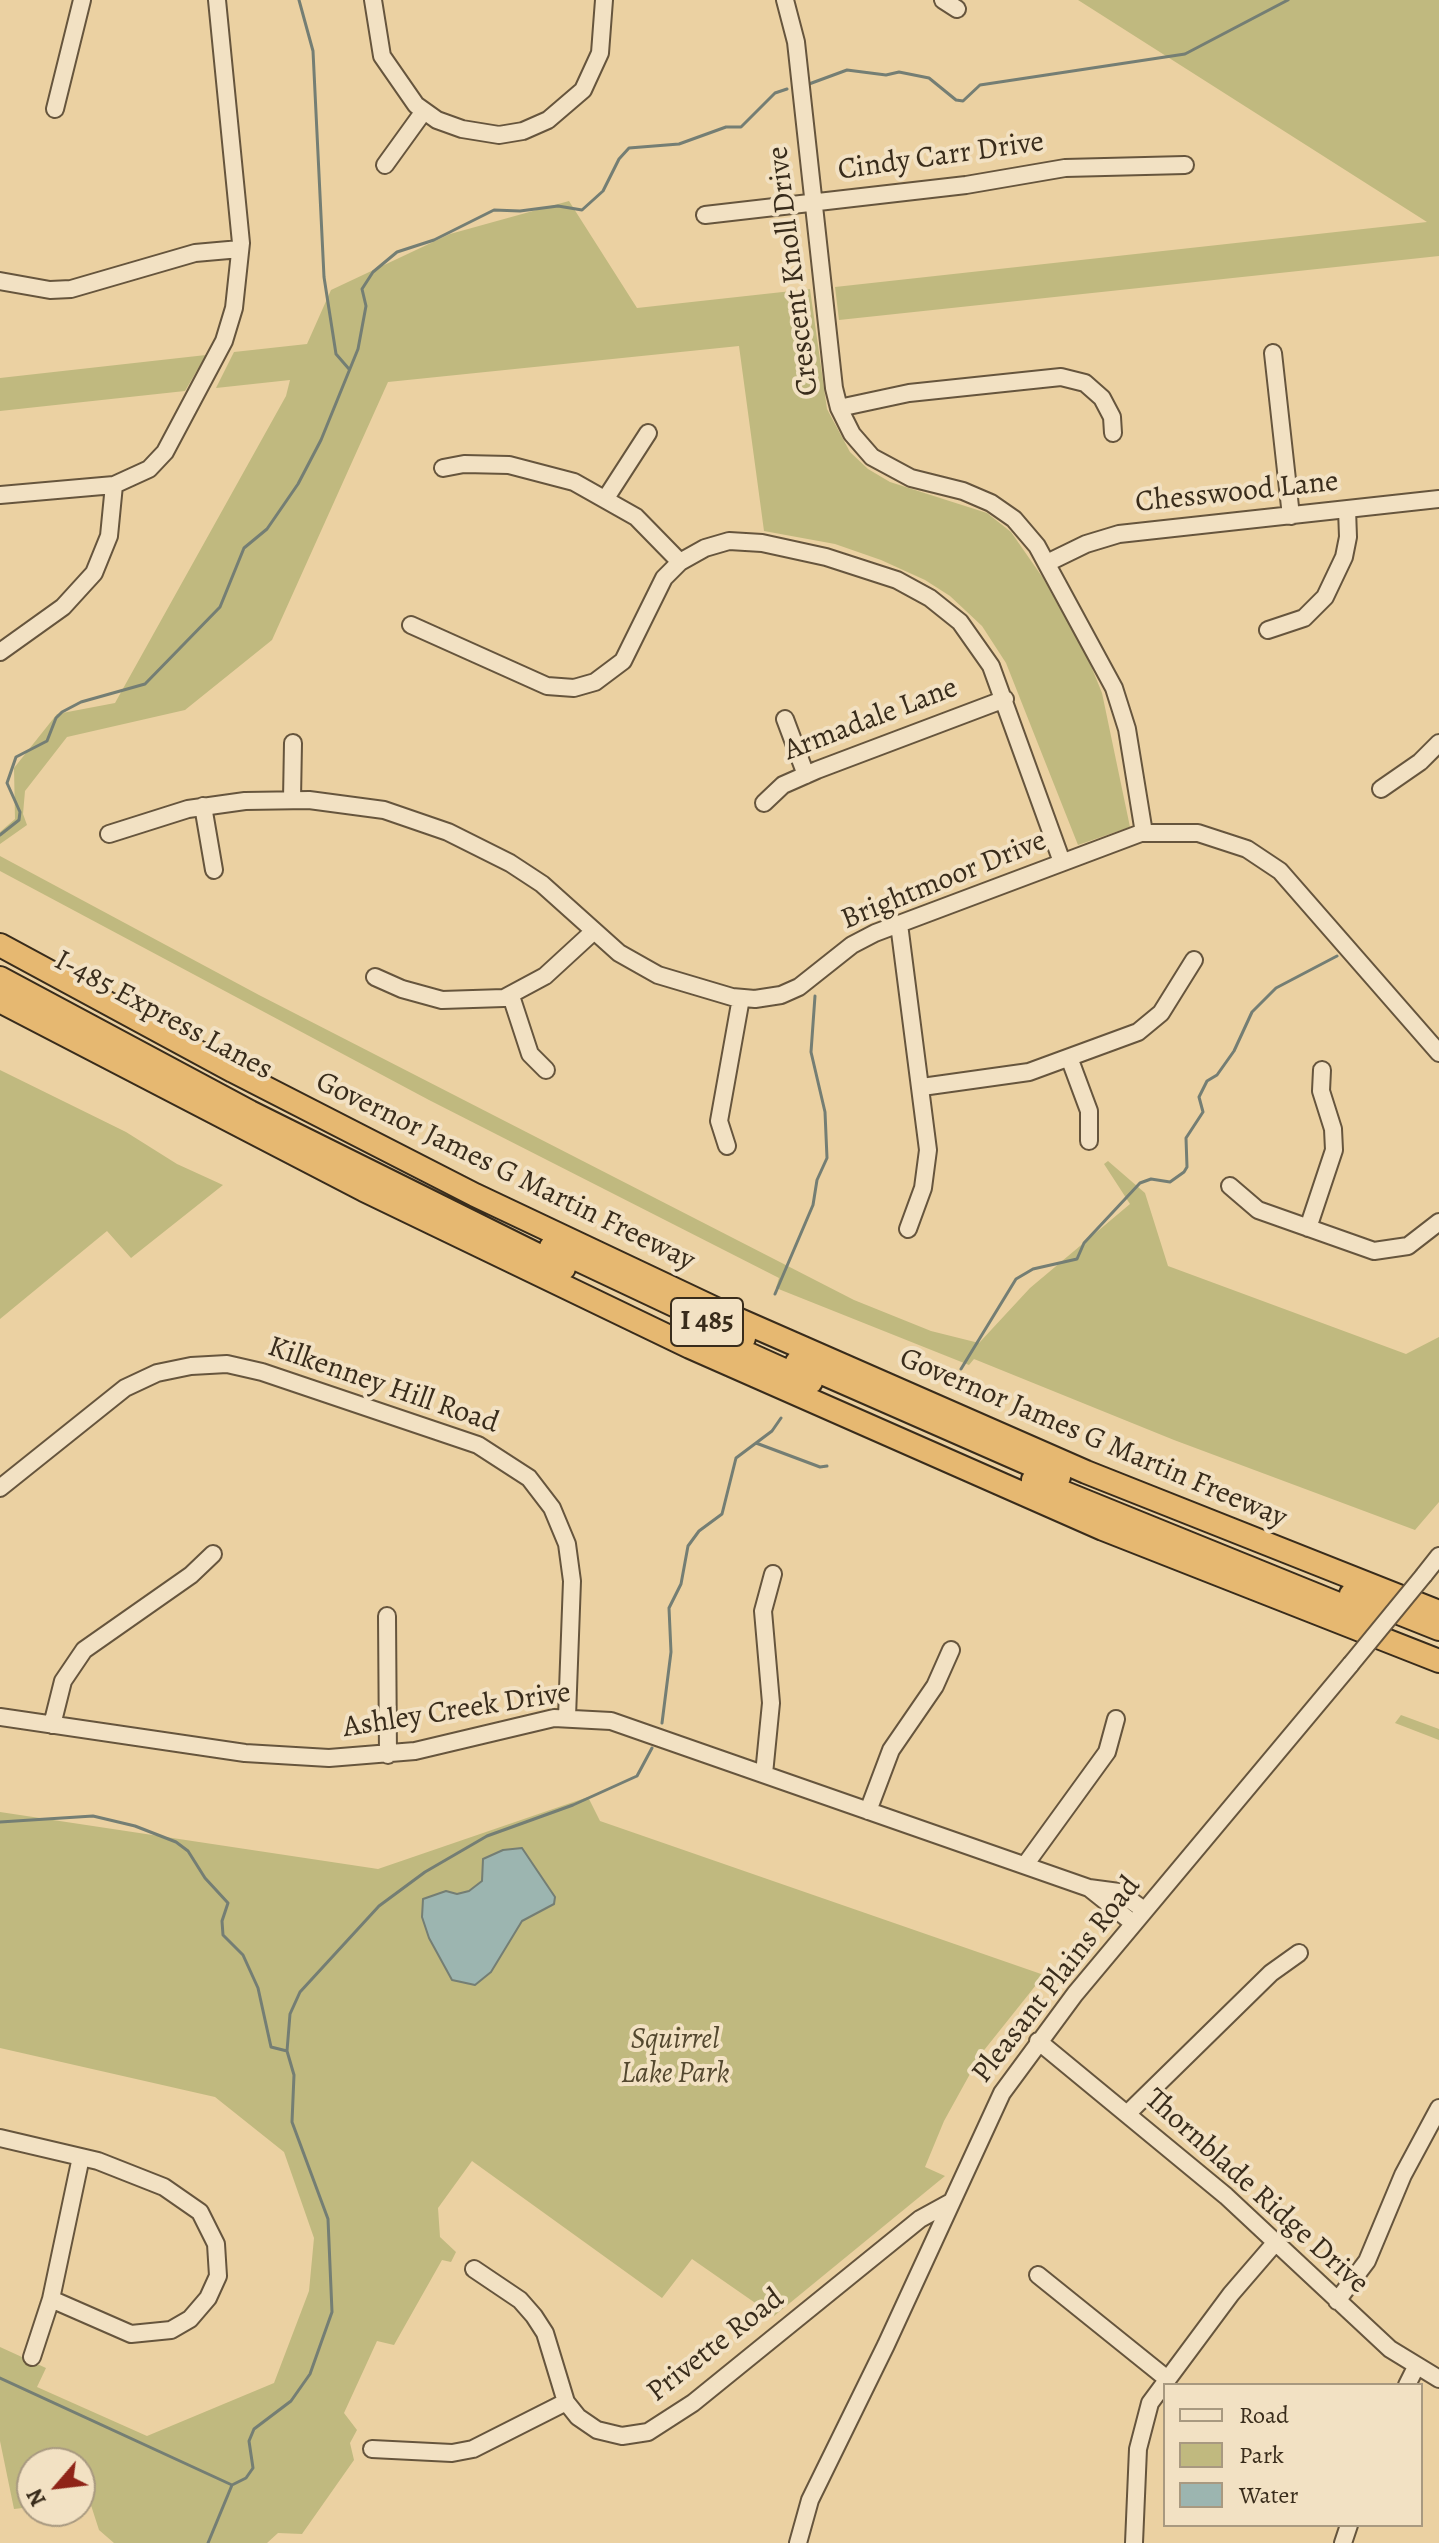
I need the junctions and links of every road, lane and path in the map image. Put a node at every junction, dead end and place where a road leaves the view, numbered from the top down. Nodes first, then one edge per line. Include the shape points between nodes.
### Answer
1 (82, 0) edge
2 (217, 0) edge
3 (373, 0) edge
4 (604, 0) edge
5 (785, 0) edge
6 (55, 109) dead end
7 (424, 111) junction
8 (385, 165) dead end
9 (1185, 165) dead end
10 (813, 203) junction
11 (705, 215) dead end
12 (240, 249) junction
13 (0, 281) edge
14 (1273, 353) dead end
15 (839, 408) junction
16 (648, 433) dead end
17 (1113, 433) dead end
18 (443, 468) dead end
19 (114, 485) junction
20 (0, 495) edge
21 (606, 498) junction
22 (1439, 499) edge
23 (1347, 509) junction
24 (1291, 516) junction
25 (680, 562) junction
26 (1047, 563) junction
27 (411, 625) dead end
28 (1268, 630) dead end
29 (0, 652) edge
30 (1005, 699) junction
31 (785, 719) dead end
32 (293, 743) dead end
33 (1439, 743) edge
34 (806, 775) junction
35 (1381, 789) dead end
36 (292, 799) junction
37 (764, 803) dead end
38 (203, 806) junction
39 (1144, 833) junction
40 (109, 834) dead end
41 (1062, 862) junction
42 (214, 870) dead end
43 (899, 924) junction
44 (594, 931) junction
45 (0, 945) edge
46 (1194, 960) dead end
47 (0, 962) edge
48 (375, 977) dead end
49 (0, 978) edge
50 (511, 996) junction
51 (741, 998) junction
52 (0, 1001) edge
53 (1439, 1053) edge
54 (1070, 1060) junction
55 (546, 1070) dead end
56 (1322, 1070) dead end
57 (922, 1087) junction
58 (1089, 1141) dead end
59 (727, 1146) dead end
60 (1230, 1186) dead end
61 (1439, 1222) edge
62 (1308, 1228) junction
63 (908, 1229) dead end
64 (0, 1488) edge
65 (213, 1554) dead end
66 (1439, 1556) edge
67 (773, 1574) dead end
68 (1342, 1575) junction
69 (1439, 1612) edge
70 (387, 1616) dead end
71 (1439, 1626) edge
72 (1439, 1643) edge
73 (951, 1650) dead end
74 (1439, 1661) edge
75 (0, 1717) edge
76 (567, 1717) junction
77 (1116, 1719) dead end
78 (52, 1725) junction
79 (388, 1755) junction
80 (764, 1774) junction
81 (868, 1811) junction
82 (1025, 1865) junction
83 (1139, 1917) junction
84 (1299, 1953) dead end
85 (1038, 2041) junction
86 (1439, 2108) edge
87 (1127, 2114) junction
88 (0, 2138) edge
89 (81, 2157) junction
90 (951, 2202) junction
91 (1275, 2243) junction
92 (474, 2269) dead end
93 (1038, 2275) dead end
94 (51, 2299) junction
95 (1337, 2301) junction
96 (32, 2357) dead end
97 (1416, 2367) junction
98 (1166, 2378) junction
99 (1439, 2379) edge
100 (1163, 2383) edge
101 (1163, 2383) edge
102 (1408, 2383) edge
103 (566, 2402) junction
104 (372, 2449) dead end
105 (798, 2543) edge
106 (1134, 2543) edge

1 - 6 street
2 - 12 street
3 - 7 street via 382,56 397,83
4 - 7 street via 603,37 590,79 548,120 523,131 489,134 462,129
5 - 10 street, Crescent Knoll Drive via 796,42
7 - 8 street
9 - 10 street, Cindy Carr Drive via 1065,168
10 - 11 street, Cindy Carr Drive
10 - 15 street, Crescent Knoll Drive
12 - 13 street via 195,253 71,289
12 - 19 street via 234,308 206,378 157,462
14 - 24 street
15 - 17 street via 909,393 1061,377 1085,383 1102,398
15 - 26 street, Crescent Knoll Drive via 872,457 911,478 991,503 1022,527
16 - 21 street
18 - 21 street via 476,464 532,469
19 - 20 street
19 - 29 street via 109,536 94,573 63,607
21 - 25 street via 653,532
22 - 23 street, Chesswood Lane
23 - 24 street, Chesswood Lane
23 - 28 street via 1344,557 1325,597 1304,618
24 - 26 street, Chesswood Lane via 1119,534
25 - 27 street via 654,594 623,661 604,677 574,688 547,686
25 - 30 street via 705,548 741,541 826,557 897,580 960,622 991,666
26 - 39 street, Crescent Knoll Drive via 1114,688 1127,729
30 - 34 street, Armadale Lane
30 - 41 street
31 - 34 street
32 - 36 street
33 - 35 street
34 - 37 street, Armadale Lane via 783,785
36 - 38 street, Brightmoor Drive
36 - 44 street, Brightmoor Drive via 384,810 448,832 528,875
38 - 40 street, Brightmoor Drive
38 - 42 street
39 - 41 street, Brightmoor Drive
39 - 53 street, Brightmoor Drive via 1215,836 1273,865
41 - 43 street, Brightmoor Drive
43 - 51 street, Brightmoor Drive via 852,945 788,992
43 - 57 street
44 - 50 street via 545,976
44 - 51 street, Brightmoor Drive via 658,975
45 - 68 highway, Governor James G Martin Freeway / I 485 via 475,1195 735,1318 1086,1472
46 - 54 street via 1147,1027
47 - 71 highway, I-485 Express Lanes / I 485 via 436,1192 715,1325 1005,1454
48 - 50 street via 442,1000
49 - 72 highway, I-485 Express Lanes / I 485 via 250,1112 607,1289 972,1455
50 - 55 street via 530,1054
51 - 59 street via 719,1121
52 - 74 highway, I 485 via 364,1190 690,1347 1103,1529
54 - 57 street via 1009,1076
54 - 58 street via 1089,1111
56 - 62 street via 1321,1091 1334,1150
57 - 63 street via 927,1167
60 - 62 street via 1258,1210
61 - 62 street via 1419,1240 1384,1251
64 - 76 street, Kilkenney Hill Road via 125,1388 157,1373 208,1364 262,1372 478,1445 514,1465 536,1486 567,1544 572,1581
65 - 78 street via 84,1650 63,1681
66 - 83 street, Pleasant Plains Road, bridge
67 - 80 street via 763,1611 771,1703
68 - 69 highway, Governor James G Martin Freeway / I 485
68 - 71 highway
70 - 79 street
73 - 81 street via 935,1686 891,1750
75 - 78 street, Ashley Creek Drive
76 - 79 street, Ashley Creek Drive
76 - 80 street, Ashley Creek Drive via 621,1724
77 - 82 street via 1107,1752
78 - 79 street, Ashley Creek Drive via 270,1755
80 - 81 street, Ashley Creek Drive
81 - 82 street, Ashley Creek Drive
82 - 83 street, Ashley Creek Drive via 1089,1888 1119,1892
83 - 85 street, Pleasant Plains Road
84 - 87 street via 1271,1973
85 - 87 street, Thornblade Ridge Drive
85 - 90 street, Pleasant Plains Road via 987,2120
86 - 95 street via 1403,2175 1367,2261
87 - 91 street, Thornblade Ridge Drive
88 - 89 street
89 - 94 street
89 - 94 street via 164,2187 200,2212 216,2244 218,2276 190,2319 147,2335 112,2327
90 - 103 street, Privette Road via 920,2219 665,2424 622,2436 597,2430
90 - 105 street, Pleasant Plains Road via 810,2500
91 - 95 street, Thornblade Ridge Drive
91 - 98 street
92 - 103 street via 534,2316 545,2333
93 - 98 street
94 - 96 street
95 - 97 street, Thornblade Ridge Drive
97 - 99 street, Thornblade Ridge Drive
97 - 102 street
98 - 101 street
100 - 106 street via 1144,2418 1138,2449
103 - 104 street via 473,2449

